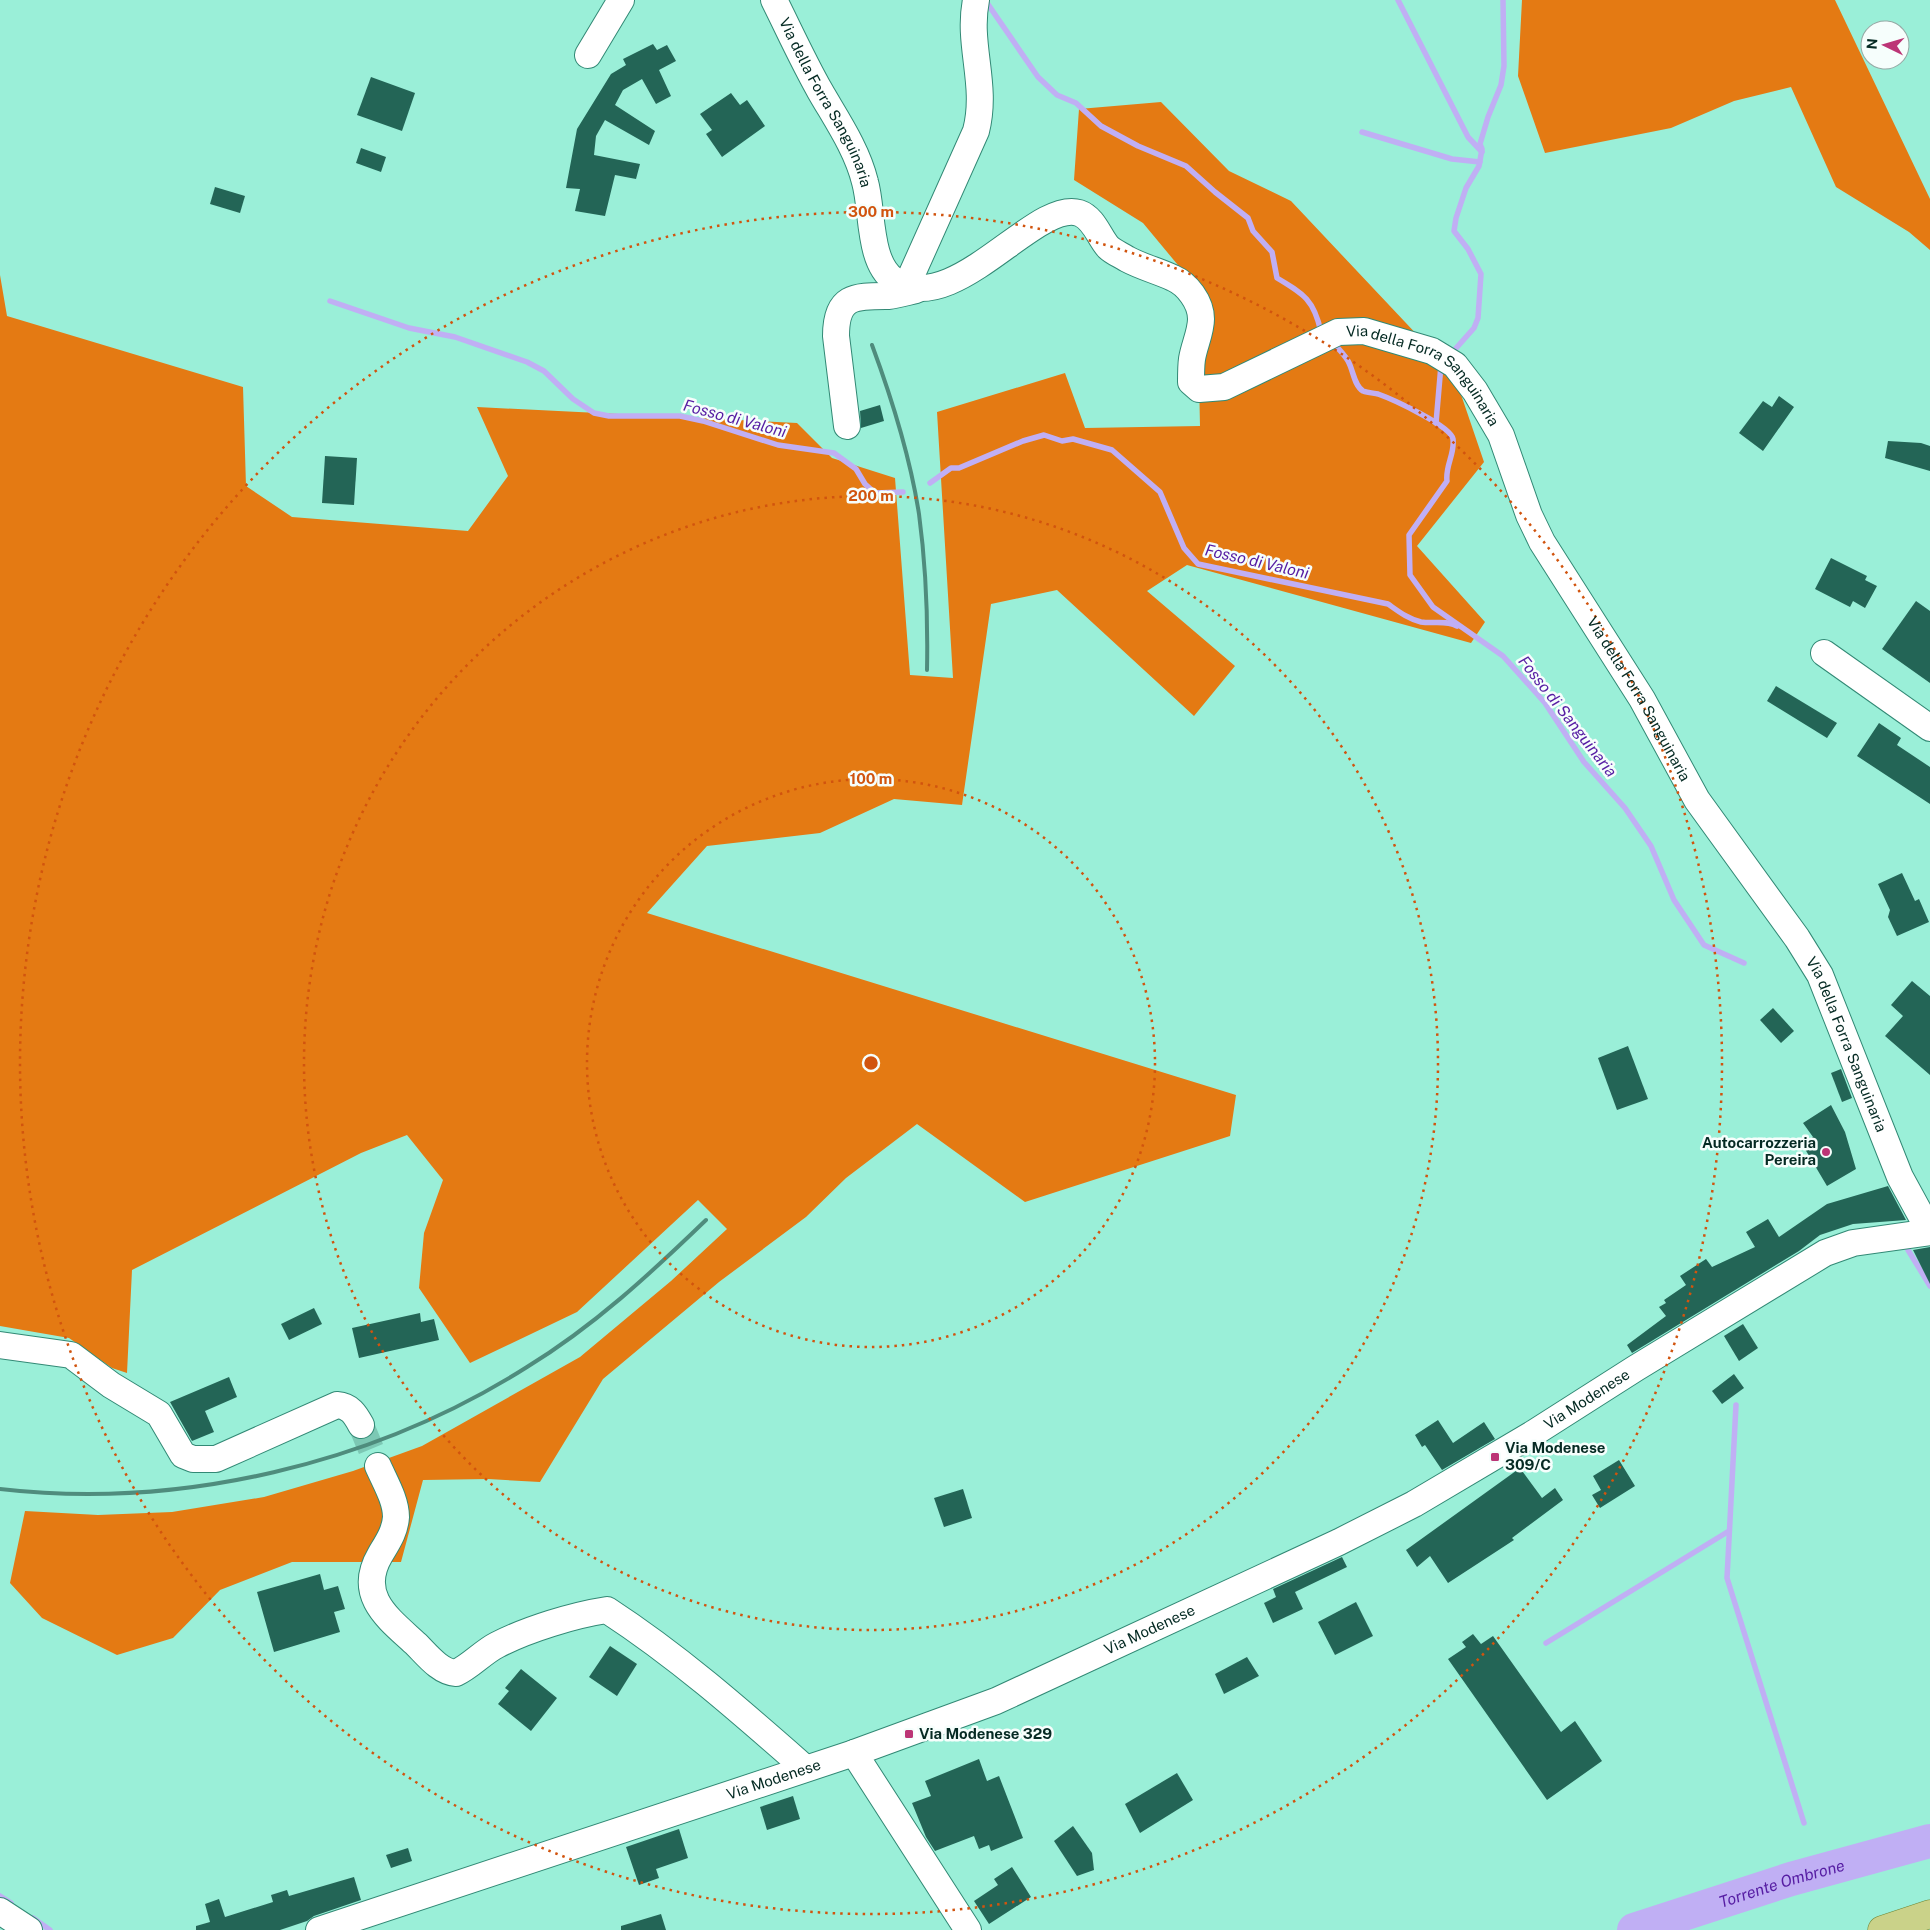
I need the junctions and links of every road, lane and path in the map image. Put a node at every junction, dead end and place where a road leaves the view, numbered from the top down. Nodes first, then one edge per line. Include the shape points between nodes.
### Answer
1 (621, 0) edge
2 (774, 0) edge
3 (976, 0) edge
4 (588, 55) dead end
5 (911, 287) junction
6 (847, 426) dead end
7 (1824, 653) dead end
8 (1930, 728) edge
9 (1930, 1232) edge
10 (0, 1345) edge
11 (361, 1424) tunnel mouth
12 (378, 1466) tunnel mouth
13 (854, 1753) junction
14 (804, 1768) junction
15 (0, 1912) edge
16 (1930, 1914) edge
17 (29, 1930) edge
18 (319, 1930) edge
19 (968, 1930) edge
20 (1882, 1930) edge

1 - 4 street
2 - 5 street, Via della Forra Sanguinaria via 808,70 856,155 865,181 876,252 883,270 895,281
3 - 5 street via 973,25 982,98 980,114 976,131
5 - 6 street via 916,290 848,300 839,314 836,336
5 - 9 street, Via della Forra Sanguinaria via 940,286 976,268 1049,219 1070,212 1081,213 1091,221 1109,248 1136,264 1175,278 1195,296 1201,318 1192,360 1192,382 1199,389 1224,387 1338,332 1364,331 1432,351 1455,365 1475,391 1500,435 1542,542 1642,699 1697,800 1797,938 1820,976 1900,1177
7 - 8 street
9 - 13 street, Via Modenese via 1853,1243 1825,1253 1482,1465 1378,1523 996,1701
10 - 11 street via 71,1355 111,1385 159,1414 183,1455 193,1459 216,1459 337,1405 348,1407
12 - 14 street via 395,1505 396,1516 391,1536 374,1566 372,1592 389,1618 443,1669 456,1673 497,1645 574,1618 608,1610 715,1688
13 - 14 street, Via Modenese
13 - 19 street
14 - 18 street, Via Modenese
15 - 17 street
16 - 20 main road

